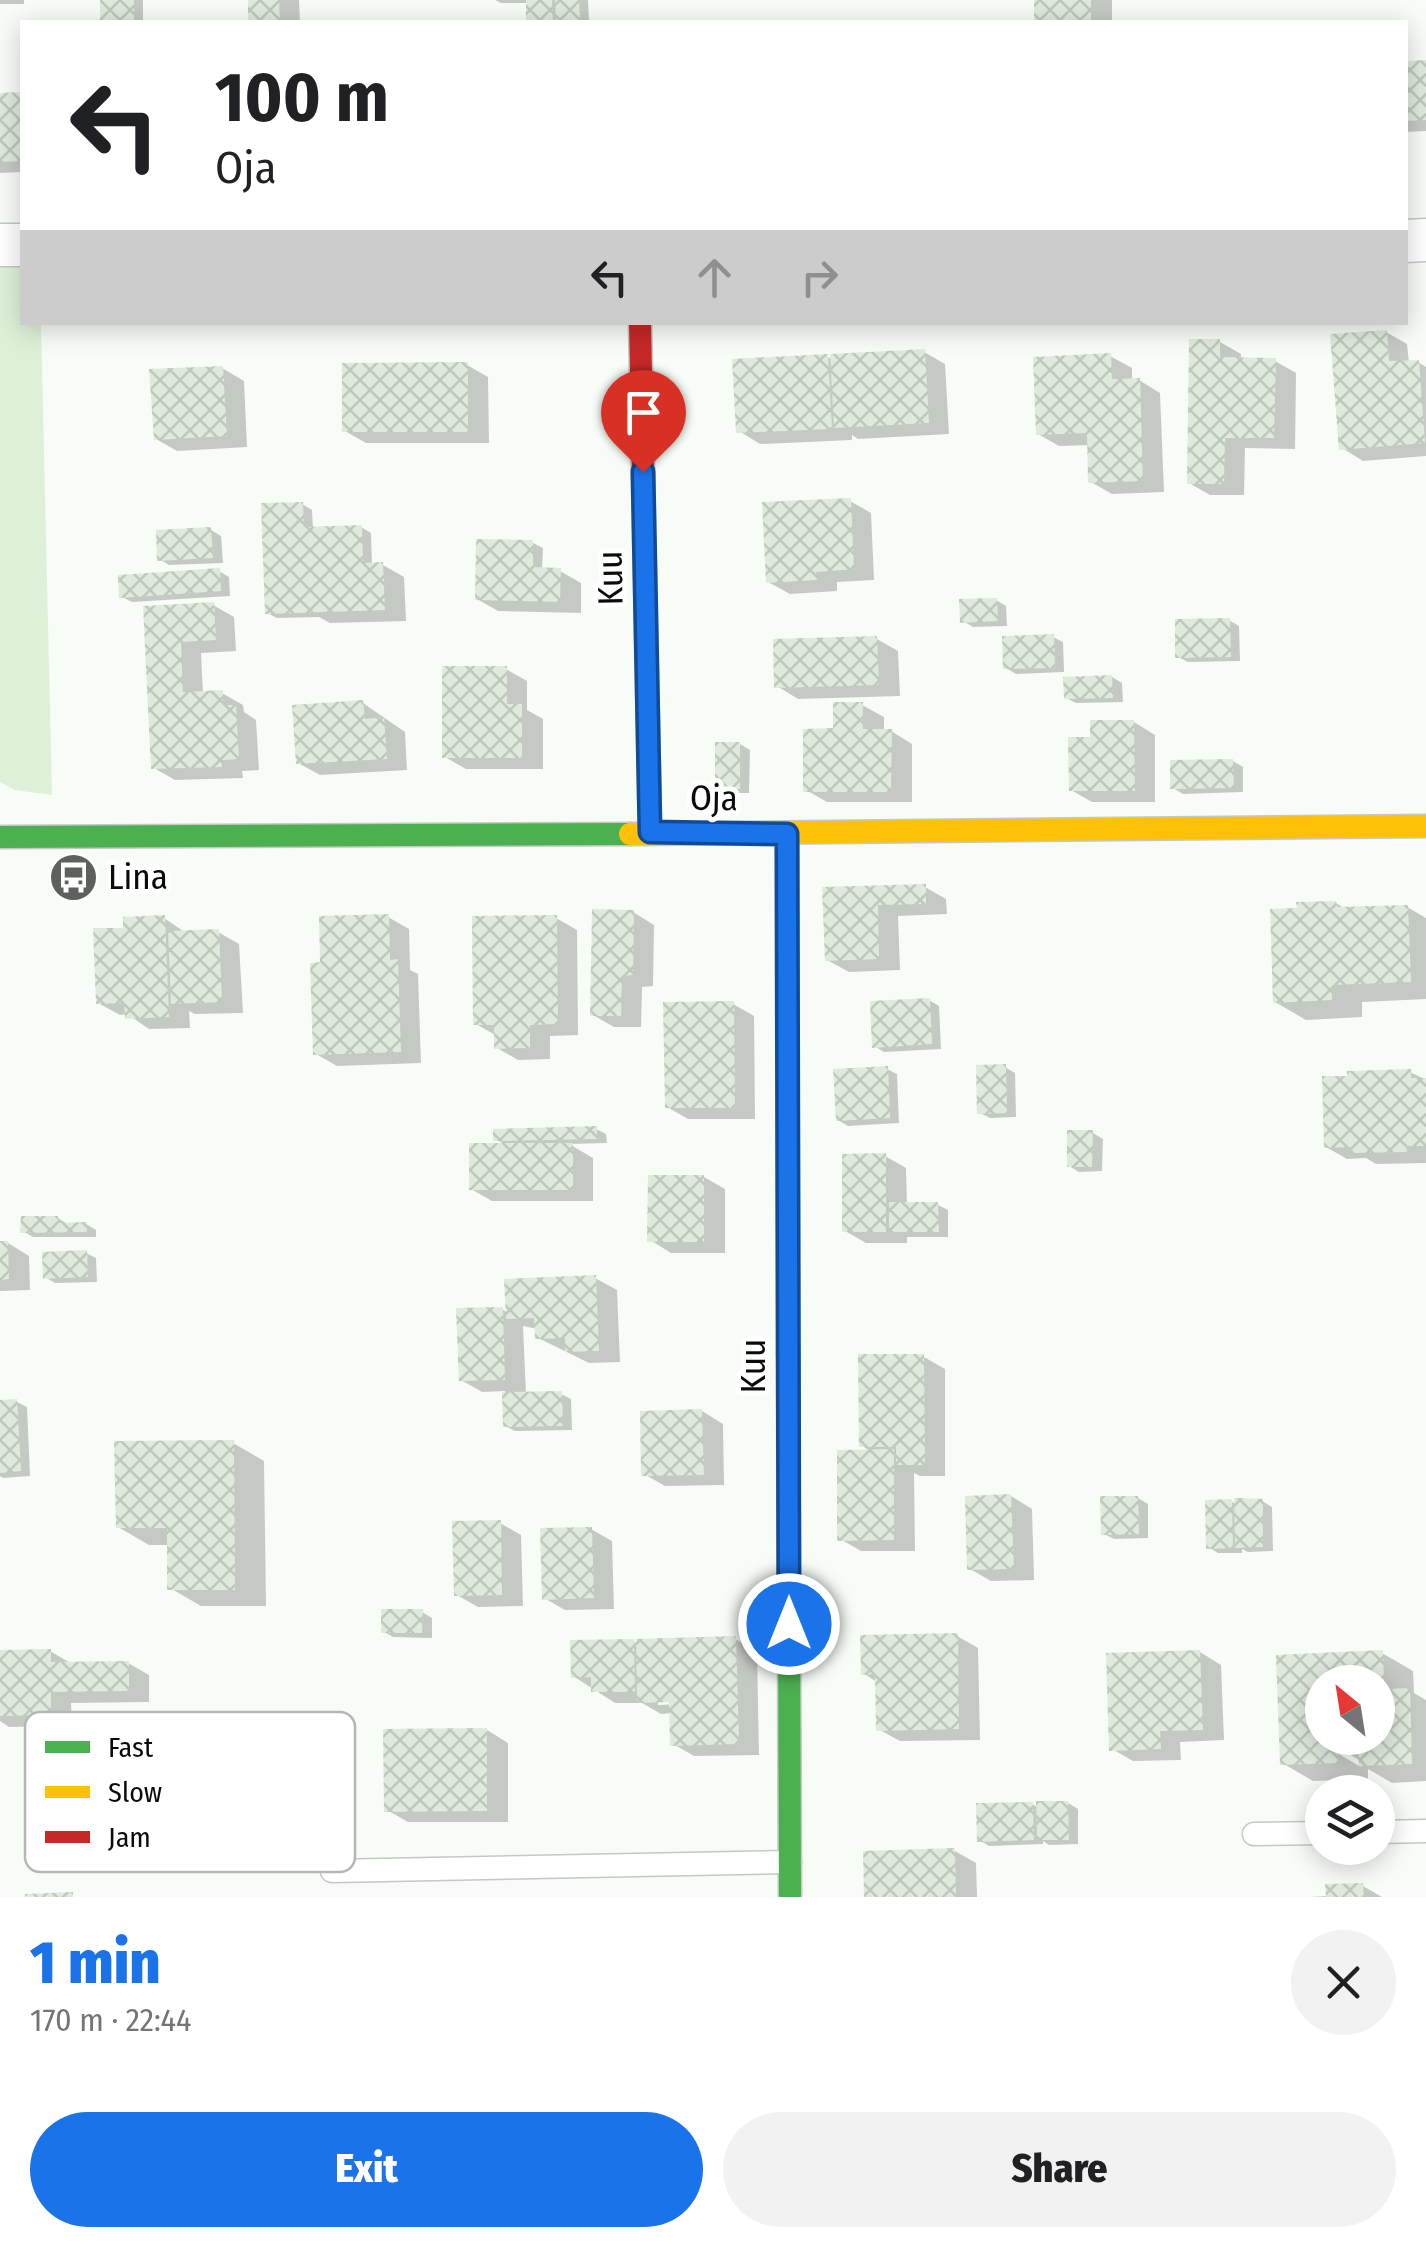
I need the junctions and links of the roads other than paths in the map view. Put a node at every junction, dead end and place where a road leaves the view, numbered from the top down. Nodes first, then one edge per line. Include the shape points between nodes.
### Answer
1 (640, 325) edge
2 (1426, 826) edge
3 (650, 832) junction
4 (787, 834) junction
5 (0, 836) edge
6 (1426, 1831) edge
7 (1395, 1832) edge
8 (1305, 1833) edge
9 (1254, 1834) dead end
10 (790, 1862) junction
11 (355, 1871) edge
12 (790, 1897) edge

1 - 3 street, Kuu
2 - 4 street, Oja
3 - 4 street, Oja
3 - 5 street, Oja
4 - 10 street, Kuu
6 - 7 lane
8 - 9 lane
10 - 11 lane
10 - 12 street, Kuu

